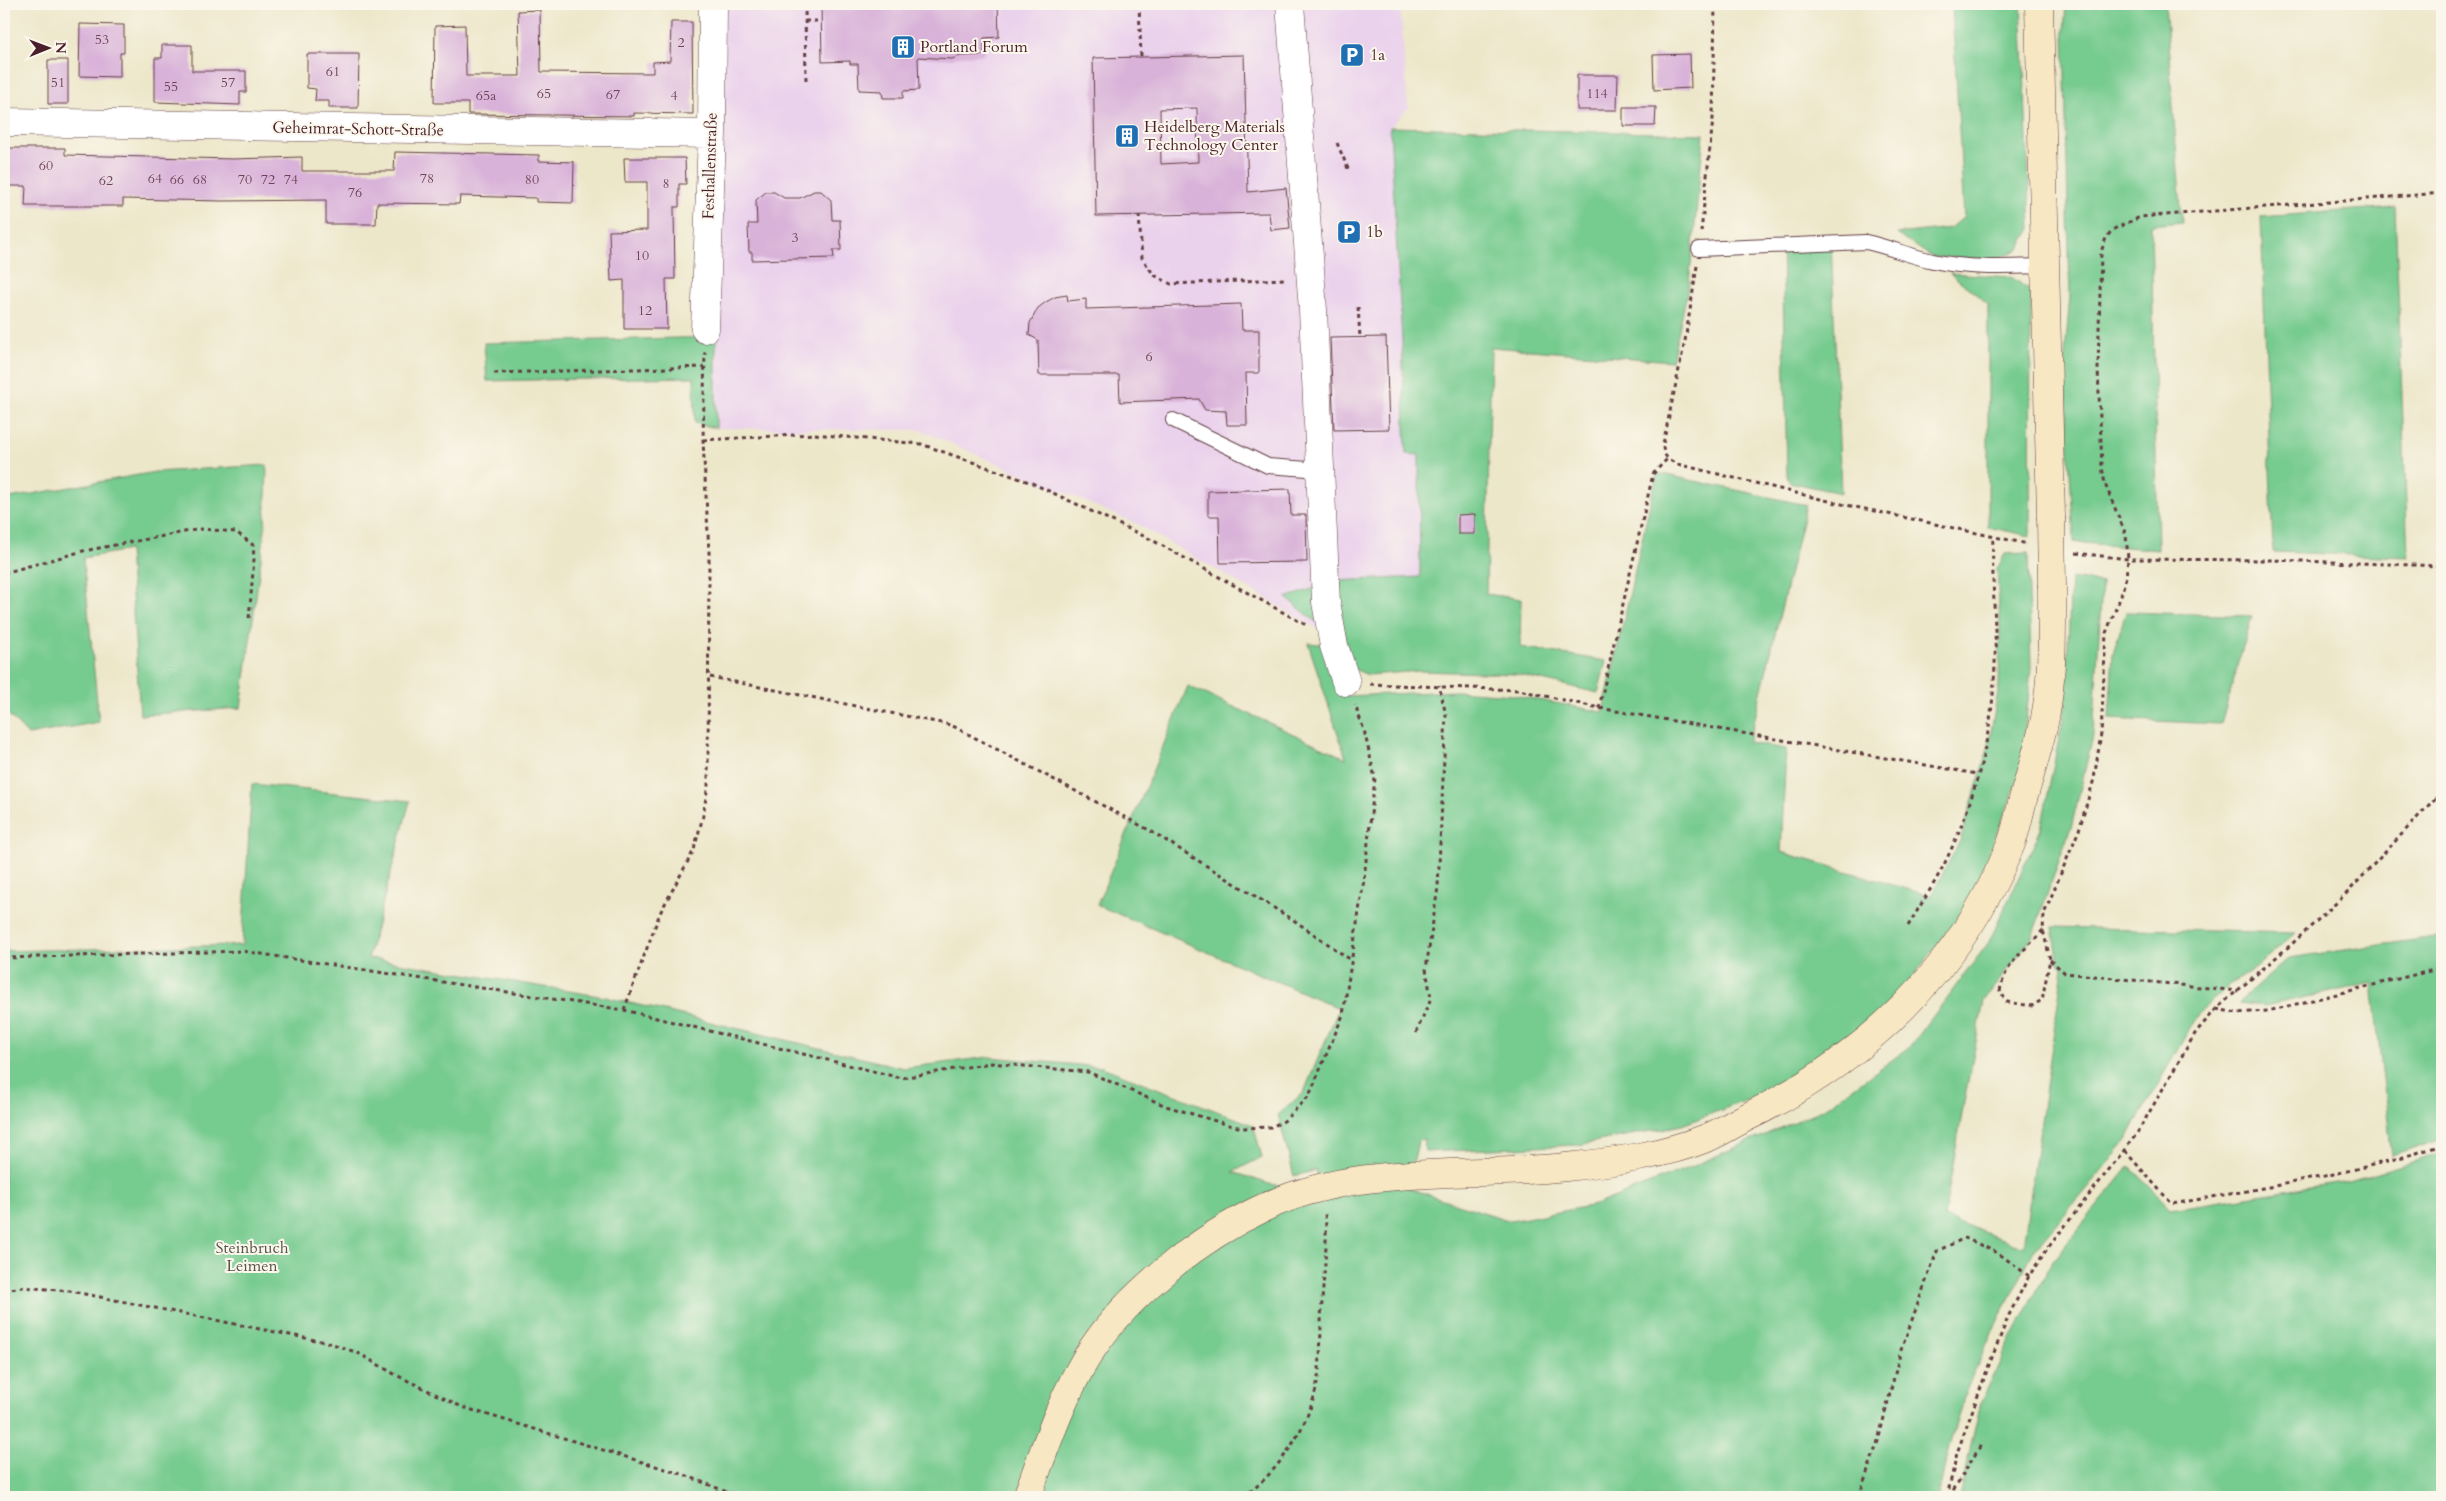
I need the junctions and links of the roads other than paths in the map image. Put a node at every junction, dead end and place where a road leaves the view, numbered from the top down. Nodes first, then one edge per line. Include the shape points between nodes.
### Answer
1 (713, 4) edge
2 (1290, 4) edge
3 (2039, 4) edge
4 (4, 122) edge
5 (712, 134) junction
6 (1700, 249) dead end
7 (2045, 266) junction
8 (705, 329) road end
9 (1173, 420) dead end
10 (1321, 470) junction
11 (1346, 682) road end
12 (1027, 1497) edge

1 - 5 street, Festhallenstraße
2 - 10 street via 1311,277
3 - 7 main road
4 - 5 street, Geheimrat-Schott-Straße
5 - 8 street, Festhallenstraße
6 - 7 lane via 1866,242 1957,265 1998,268
7 - 12 main road, bridge via 2052,587 2052,642 2045,716 2012,842 1984,900 1949,955 1890,1022 1852,1055 1769,1107 1709,1137 1661,1152 1564,1168 1371,1177 1281,1200 1241,1219 1177,1261 1115,1321 1092,1349 1076,1378
9 - 10 lane via 1268,466
10 - 11 street via 1326,602 1333,642

